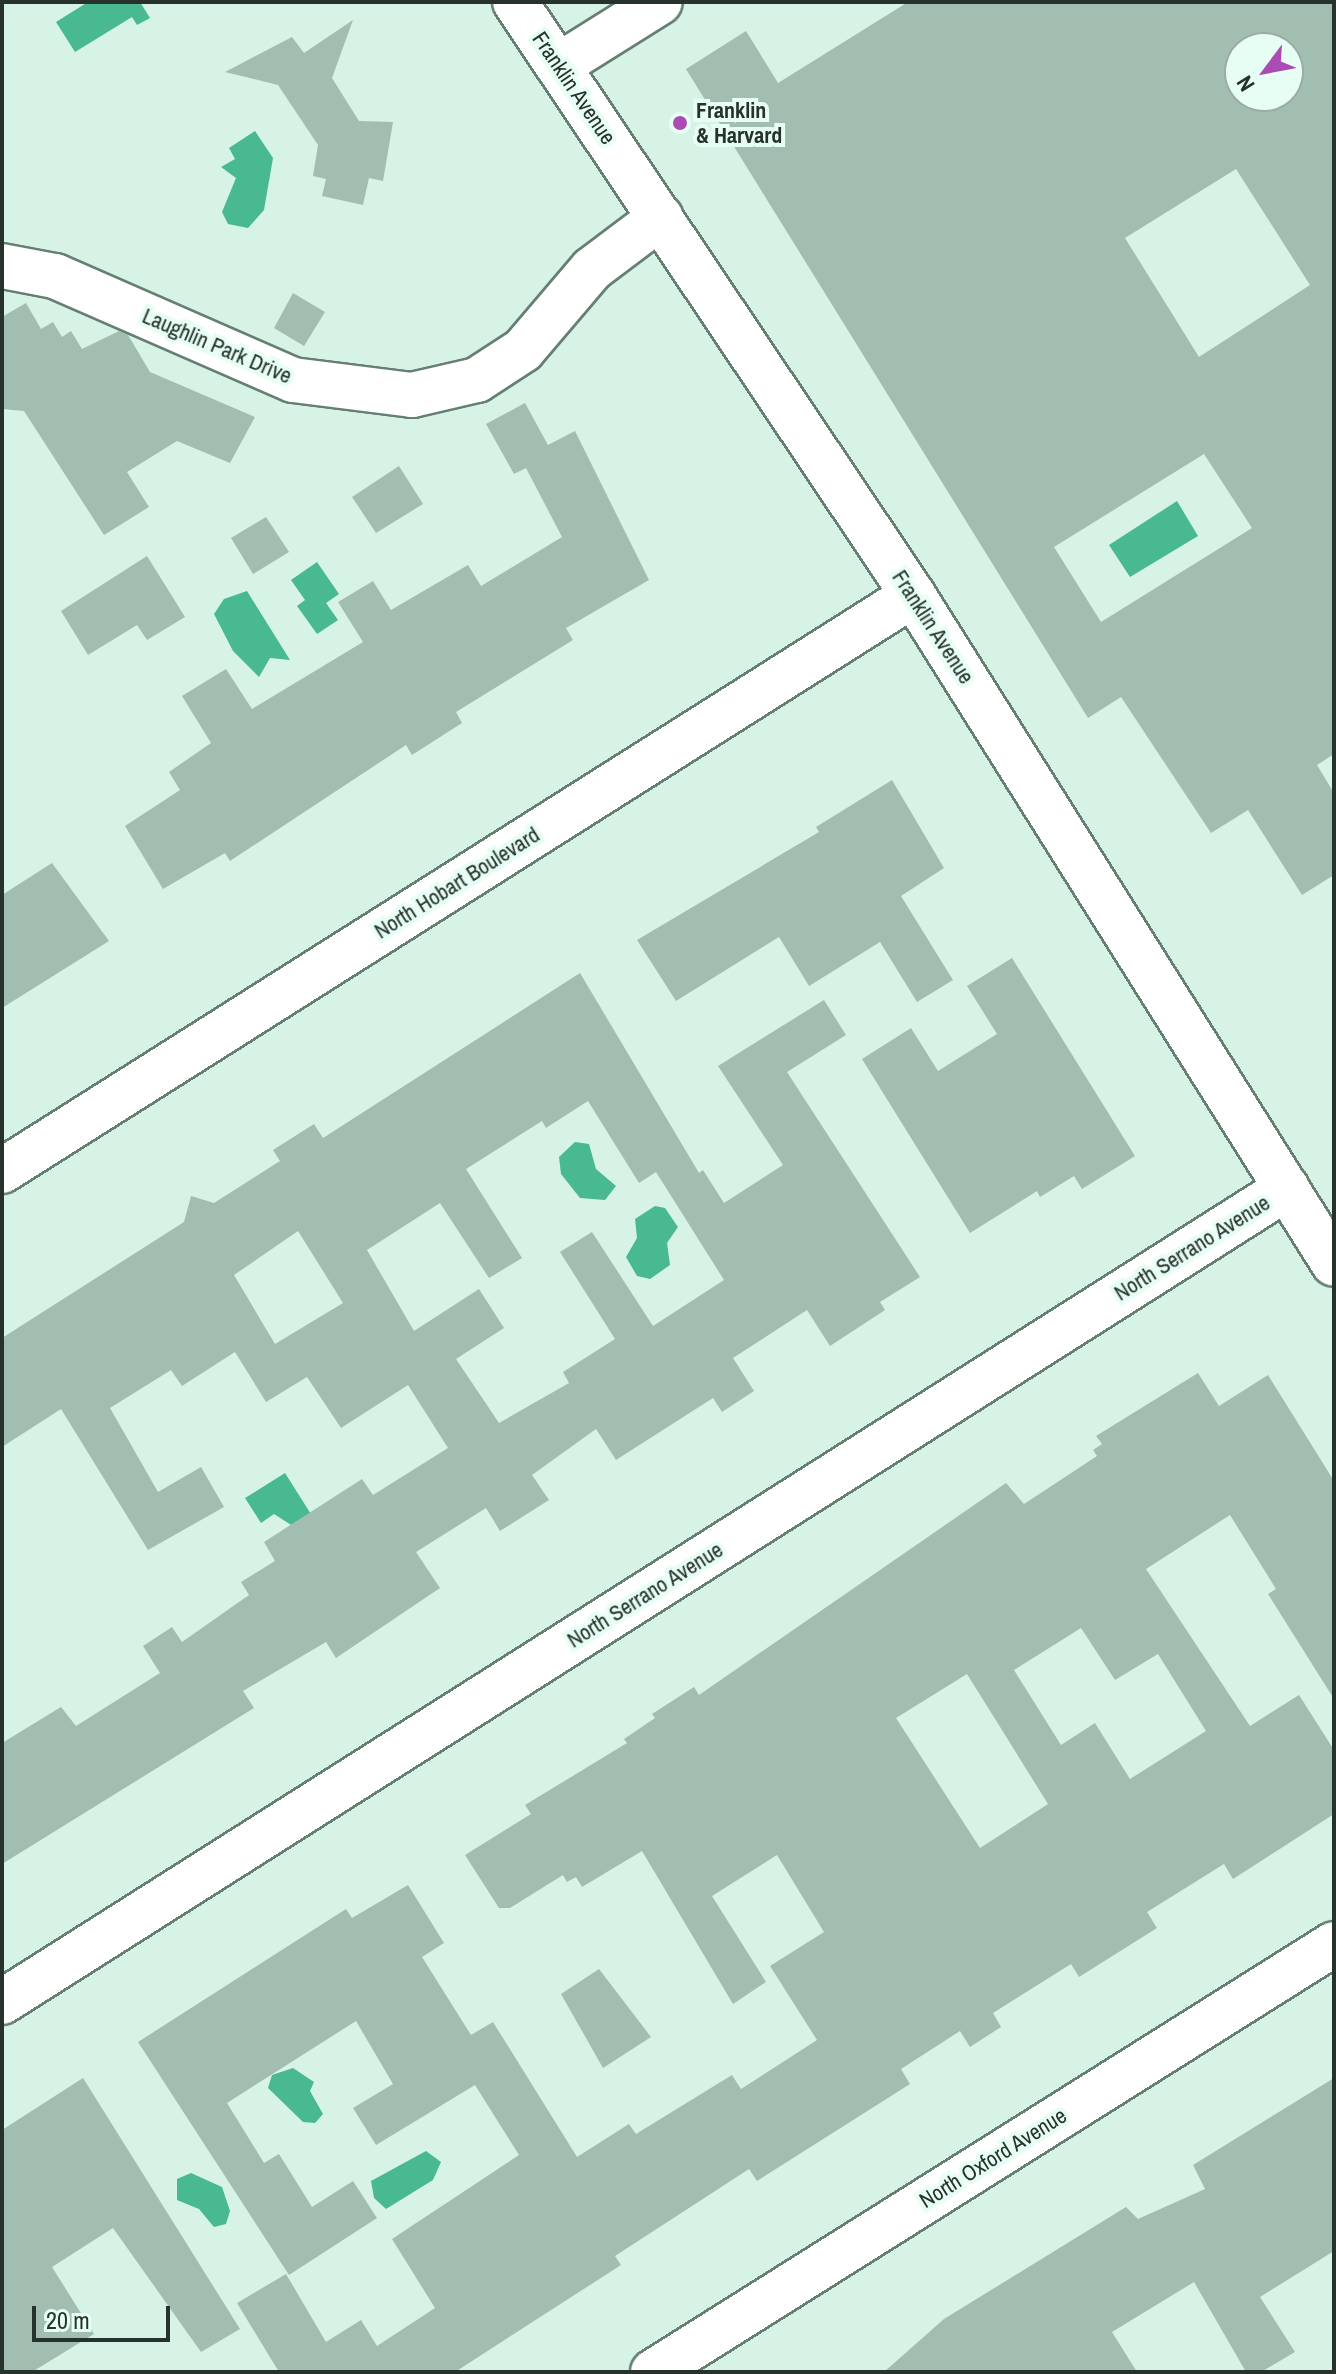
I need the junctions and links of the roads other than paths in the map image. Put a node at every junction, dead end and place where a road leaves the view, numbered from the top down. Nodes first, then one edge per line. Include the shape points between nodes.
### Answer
1 (515, 2) edge
2 (660, 2) edge
3 (558, 66) junction
4 (661, 217) junction
5 (2, 266) edge
6 (913, 595) junction
7 (2, 1171) edge
8 (1287, 1188) junction
9 (1334, 1264) edge
10 (1334, 1944) edge
11 (2, 2002) edge
12 (653, 2372) edge

1 - 3 street, Franklin Avenue
2 - 3 street
3 - 4 street, Franklin Avenue
4 - 5 street, Laughlin Park Drive via 592,269 523,350 477,380 412,395 293,380 55,276
4 - 6 street, Franklin Avenue
6 - 7 street, North Hobart Boulevard
6 - 8 street, Franklin Avenue
8 - 9 street, Franklin Avenue
8 - 11 street, North Serrano Avenue
10 - 12 street, North Oxford Avenue

